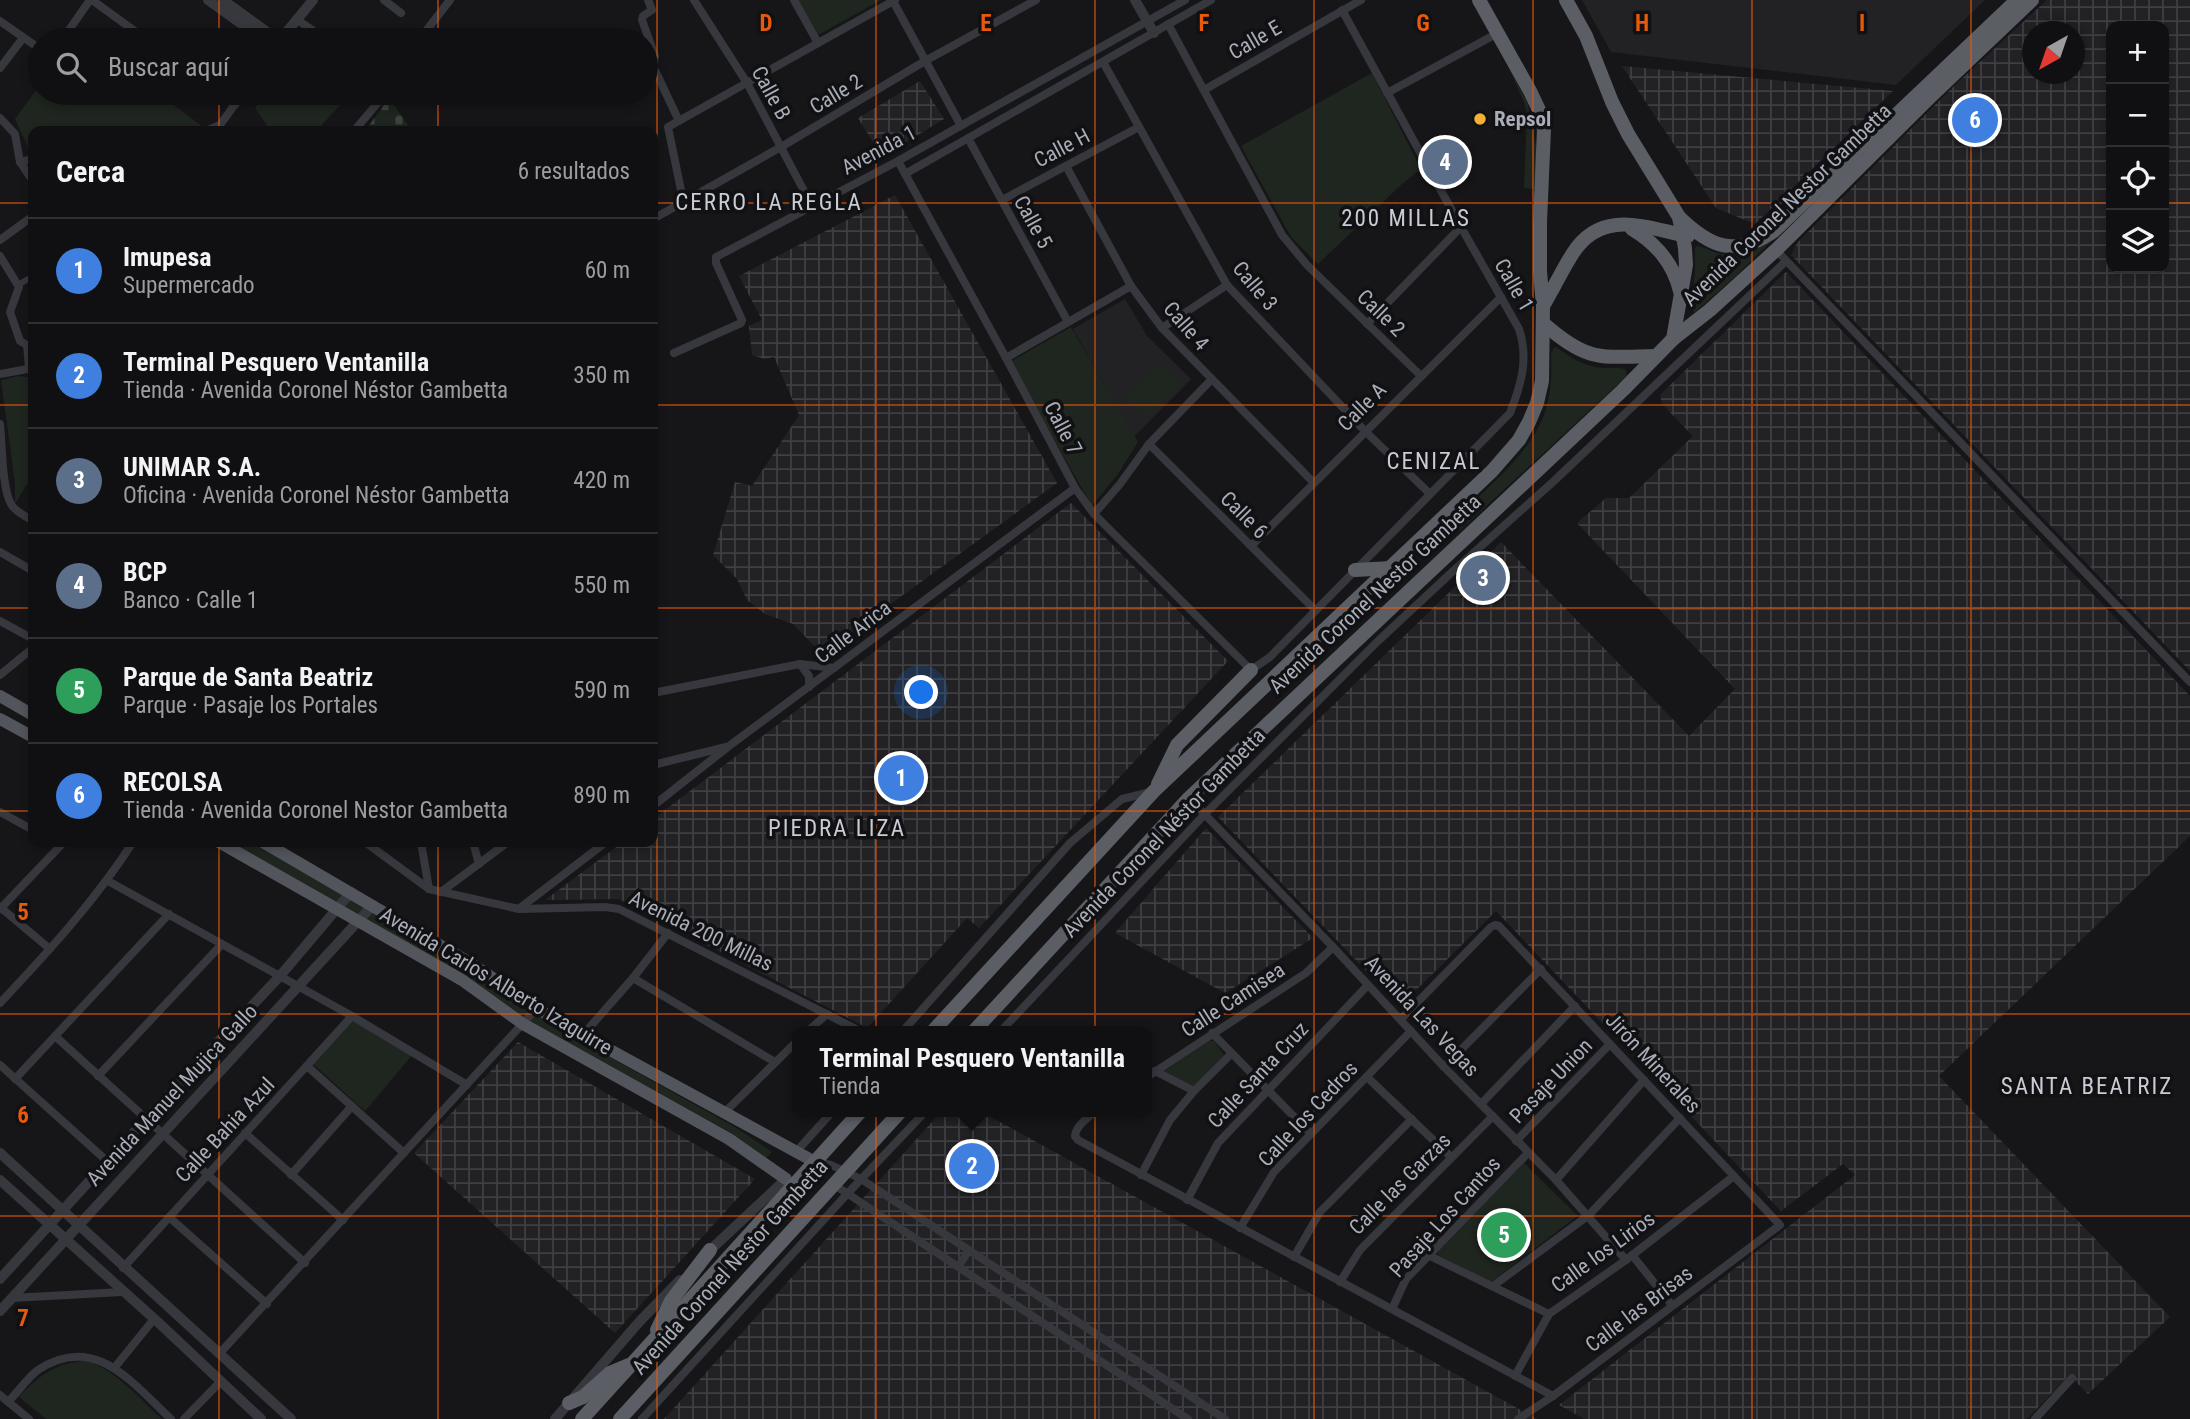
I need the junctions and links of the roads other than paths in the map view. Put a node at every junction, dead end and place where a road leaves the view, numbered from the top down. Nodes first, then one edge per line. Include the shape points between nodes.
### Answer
1 (91, 0) edge
2 (208, 0) edge
3 (223, 0) edge
4 (313, 0) edge
5 (384, 0) edge
6 (450, 0) edge
7 (648, 0) edge
8 (694, 0) edge
9 (794, 0) edge
10 (894, 0) edge
11 (1036, 0) edge
12 (1135, 0) edge
13 (1185, 0) edge
14 (1211, 0) edge
15 (1361, 0) edge
16 (1479, 0) edge
17 (1566, 0) edge
18 (2017, 0) edge
19 (2032, 0) edge
20 (1342, 10) junction
21 (401, 13) dead end
22 (296, 19) junction
23 (0, 21) edge
24 (1147, 21) junction
25 (1168, 24) junction
26 (71, 28) edge
27 (130, 28) edge
28 (247, 28) edge
29 (262, 28) edge
30 (289, 28) edge
31 (309, 28) edge
32 (428, 28) edge
33 (645, 28) edge
34 (1154, 33) junction
35 (1498, 33) junction
36 (23, 37) junction
37 (28, 41) edge
38 (818, 43) junction
39 (925, 61) junction
40 (1102, 62) junction
41 (0, 68) edge
42 (658, 77) edge
43 (747, 83) junction
44 (1204, 90) junction
45 (1387, 93) junction
46 (235, 105) edge
47 (376, 105) edge
48 (0, 118) edge
49 (679, 121) junction
50 (961, 125) junction
51 (218, 126) edge
52 (358, 126) edge
53 (1139, 127) junction
54 (968, 138) junction
55 (781, 146) junction
56 (28, 160) edge
57 (898, 161) junction
58 (20, 162) junction
59 (1066, 166) junction
60 (28, 174) edge
61 (905, 174) junction
62 (1002, 200) junction
63 (683, 201) junction
64 (811, 206) junction
65 (658, 216) edge
66 (1679, 217) junction
67 (28, 220) edge
68 (1618, 224) junction
69 (1461, 227) junction
70 (1683, 235) junction
71 (1705, 239) junction
72 (0, 240) edge
73 (1776, 250) junction
74 (0, 256) edge
75 (1786, 261) junction
76 (28, 279) edge
77 (18, 285) junction
78 (1227, 285) junction
79 (1131, 286) junction
80 (1681, 294) junction
81 (1501, 297) junction
82 (1543, 306) junction
83 (1068, 322) junction
84 (1543, 323) junction
85 (1367, 324) junction
86 (1163, 328) junction
87 (1673, 339) junction
88 (28, 344) edge
89 (674, 353) dead end
90 (1656, 356) junction
91 (1006, 358) junction
92 (28, 369) edge
93 (0, 374) edge
94 (1421, 376) junction
95 (1211, 380) junction
96 (0, 424) edge
97 (1365, 432) junction
98 (1149, 444) junction
99 (1314, 483) junction
100 (3, 487) edge
101 (1075, 488) junction
102 (1430, 495) junction
103 (1094, 514) junction
104 (28, 518) edge
105 (1251, 546) junction
106 (0, 552) edge
107 (28, 568) edge
108 (1392, 568) junction
109 (1355, 570) junction
110 (1315, 610) junction
111 (0, 621) edge
112 (28, 636) edge
113 (28, 652) edge
114 (800, 664) junction
115 (834, 668) junction
116 (1251, 670) junction
117 (0, 675) edge
118 (2190, 682) edge
119 (808, 687) junction
120 (658, 692) edge
121 (0, 696) edge
122 (28, 712) edge
123 (0, 719) edge
124 (28, 734) edge
125 (729, 746) junction
126 (696, 754) junction
127 (658, 764) edge
128 (702, 767) junction
129 (1154, 792) junction
130 (1189, 798) junction
131 (658, 802) edge
132 (0, 812) edge
133 (1205, 814) junction
134 (28, 827) edge
135 (57, 847) edge
136 (130, 847) edge
137 (228, 847) edge
138 (272, 847) edge
139 (372, 847) edge
140 (422, 847) edge
141 (474, 847) edge
142 (501, 847) edge
143 (600, 847) edge
144 (479, 864) junction
145 (108, 881) junction
146 (429, 890) junction
147 (351, 892) junction
148 (441, 892) junction
149 (373, 905) junction
150 (0, 908) edge
151 (337, 909) junction
152 (519, 909) junction
153 (169, 915) junction
154 (358, 920) junction
155 (668, 933) junction
156 (222, 944) junction
157 (1332, 947) junction
158 (50, 949) junction
159 (1541, 970) junction
160 (280, 976) junction
161 (633, 978) junction
162 (1368, 985) junction
163 (299, 986) junction
164 (0, 1003) edge
165 (1575, 1006) junction
166 (536, 1009) junction
167 (827, 1014) junction
168 (352, 1016) junction
169 (1401, 1019) junction
170 (523, 1024) junction
171 (814, 1026) edge
172 (850, 1026) edge
173 (907, 1026) edge
174 (938, 1026) edge
175 (979, 1026) edge
176 (1006, 1026) edge
177 (1412, 1031) junction
178 (1212, 1033) junction
179 (582, 1035) junction
180 (55, 1037) junction
181 (1610, 1044) junction
182 (792, 1046) edge
183 (1231, 1054) junction
184 (775, 1062) junction
185 (0, 1065) edge
186 (307, 1066) junction
187 (1444, 1067) junction
188 (1152, 1073) edge
189 (1152, 1074) edge
190 (98, 1076) junction
191 (1367, 1077) junction
192 (15, 1079) junction
193 (1644, 1080) junction
194 (467, 1085) junction
195 (1267, 1090) junction
196 (1194, 1091) junction
197 (1481, 1104) junction
198 (352, 1106) junction
199 (724, 1112) junction
200 (1493, 1116) junction
201 (827, 1117) edge
202 (856, 1117) edge
203 (895, 1117) edge
204 (920, 1117) edge
205 (1089, 1117) edge
206 (1680, 1118) junction
207 (146, 1119) junction
208 (1412, 1119) junction
209 (245, 1133) junction
210 (162, 1134) junction
211 (1311, 1134) junction
212 (1516, 1142) junction
213 (404, 1153) junction
214 (795, 1153) junction
215 (1528, 1153) junction
216 (1451, 1157) junction
217 (2, 1159) edge
218 (107, 1161) junction
219 (815, 1163) junction
220 (846, 1171) junction
221 (207, 1175) junction
222 (291, 1175) junction
223 (1141, 1175) junction
224 (1734, 1176) junction
225 (786, 1179) junction
226 (861, 1179) junction
227 (0, 1180) edge
228 (1556, 1180) junction
229 (833, 1184) junction
230 (848, 1193) junction
231 (1187, 1200) junction
232 (62, 1210) junction
233 (1589, 1215) junction
234 (169, 1217) junction
235 (343, 1220) junction
236 (50, 1224) junction
237 (79, 1225) junction
238 (1780, 1225) joint
239 (1240, 1228) junction
240 (66, 1239) junction
241 (710, 1250) junction
242 (970, 1250) junction
243 (1428, 1255) junction
244 (1294, 1257) junction
245 (1629, 1257) junction
246 (305, 1263) junction
247 (958, 1266) junction
248 (123, 1268) junction
249 (0, 1279) edge
250 (1340, 1282) junction
251 (1493, 1286) junction
252 (122, 1292) junction
253 (12, 1298) junction
254 (267, 1304) junction
255 (1672, 1305) junction
256 (1391, 1309) junction
257 (0, 1311) edge
258 (1549, 1314) junction
259 (154, 1318) junction
260 (647, 1348) junction
261 (219, 1354) junction
262 (634, 1363) junction
263 (115, 1367) junction
264 (1515, 1376) junction
265 (2072, 1378) dead end
266 (220, 1381) junction
267 (0, 1395) edge
268 (1553, 1396) junction
269 (8, 1402) junction
270 (569, 1404) junction
271 (29, 1419) edge
272 (171, 1419) edge
273 (184, 1419) edge
274 (261, 1419) edge
275 (291, 1419) edge
276 (555, 1419) edge
277 (582, 1419) edge
278 (620, 1419) edge
279 (642, 1419) edge
280 (1188, 1419) edge
281 (1225, 1419) edge
282 (1518, 1419) edge
283 (2035, 1419) edge

1 - 26 street
1 - 27 street
2 - 28 street
3 - 29 street
4 - 22 street
5 - 21 street
6 - 32 street
7 - 33 street via 652,10 643,16
8 - 43 street, Calle B
9 - 38 street
10 - 38 street
10 - 39 street
11 - 39 street, Calle 2
12 - 24 street
13 - 24 street, Avenida 1
14 - 25 street, Avenida 1
15 - 20 street, Calle E
16 - 35 highway, Avenida Coronel Nestor Gambetta
17 - 66 highway via 1628,134
18 - 71 highway, Avenida Coronel Nestor Gambetta via 1774,231 1746,246
19 - 73 highway, Avenida Coronel Nestor Gambetta
20 - 44 street, Calle E
20 - 45 street, Calle 1
22 - 30 street
22 - 31 street
23 - 36 street
24 - 34 street
24 - 50 street, Avenida 1
25 - 34 street, Avenida 1
25 - 44 street, Calle 2
34 - 40 street, Avenida 1
35 - 45 street
35 - 82 highway, Avenida Coronel Nestor Gambetta via 1530,91 1544,129
36 - 37 street
36 - 41 street
38 - 43 street
39 - 50 street
39 - 55 street, Calle 2
40 - 53 street, Calle 3
40 - 54 street, Avenida 1
42 - 49 street
43 - 49 street
43 - 55 street, Calle B
44 - 85 street, Calle 2 via 1282,235
45 - 69 street, Calle 1
46 - 51 street
47 - 52 street
48 - 58 street via 15,134
49 - 63 street via 668,127
50 - 57 street, Avenida 1
53 - 59 street, Calle H
53 - 78 street, Calle 3
54 - 61 street, Avenida 1
54 - 62 street, Calle 5
55 - 63 street, Calle 2
55 - 64 street, Calle B
56 - 58 street
57 - 61 street, Calle 7
57 - 64 street, Avenida 1
58 - 60 street
59 - 62 street, Calle H
59 - 79 street, Calle 4
61 - 91 street, Calle 7
62 - 83 street, Calle 5
63 - 65 street, Calle 2
64 - 89 street, Avenida 1 via 716,257 741,323
66 - 70 highway
66 - 71 highway, Avenida Coronel Nestor Gambetta
67 - 72 street
68 - 70 highway
68 - 80 highway via 1660,250
68 - 82 highway via 1593,232 1575,250
69 - 81 street, Calle 1
69 - 85 street
70 - 71 highway
70 - 80 highway via 1686,265
73 - 75 street
73 - 87 highway, Avenida Coronel Nestor Gambetta
74 - 77 street
75 - 118 street
75 - 133 street, Avenida Coronel Néstor Gambetta via 1377,642
76 - 77 street
77 - 88 street via 10,312 20,341
78 - 86 street
78 - 97 street, Calle 3
79 - 83 street
79 - 86 street, Calle 4
80 - 87 highway
81 - 94 street, Calle A
81 - 102 street, Calle 1 via 1522,337 1522,383 1510,413
82 - 84 highway, Avenida Coronel Nestor Gambetta
83 - 91 street
84 - 90 highway via 1589,354
84 - 108 highway, Avenida Coronel Nestor Gambetta via 1542,381 1519,440
85 - 94 street, Calle 2
86 - 95 street, Calle 4
87 - 90 highway, Avenida Coronel Nestor Gambetta
90 - 130 highway, Avenida Coronel Nestor Gambetta
91 - 101 street, Calle 7
92 - 93 street
94 - 97 street, Calle A
95 - 98 street
95 - 99 street, Calle 4
96 - 100 street
97 - 99 street, Calle A
97 - 102 street, Calle 3
98 - 103 street
98 - 105 street, Calle 6
99 - 105 street, Calle A
100 - 104 street via 10,503
101 - 103 street, Calle 7
101 - 115 street, Calle Arica
102 - 109 street, Calle 1
103 - 116 street, Calle 7
105 - 110 street, Calle 6
106 - 107 street
108 - 109 highway
108 - 129 highway, Avenida Coronel Nestor Gambetta
109 - 110 street, Calle 1
110 - 116 street, Calle 1
111 - 112 street
113 - 117 street
114 - 115 street
114 - 119 street via 809,676
114 - 120 street
115 - 119 street, Calle Arica
116 - 129 highway via 1177,745
119 - 125 street, Calle Arica
121 - 122 main road
123 - 124 main road
125 - 126 street
125 - 128 street, Calle Arica
126 - 127 street
126 - 128 street
128 - 131 street, Calle Arica
129 - 173 street via 1122,799 1070,844
129 - 174 highway, Avenida Coronel Nestor Gambetta
130 - 133 street, Avenida Las Vegas
130 - 175 highway, Avenida Coronel Nestor Gambetta
132 - 134 street
133 - 157 street, Avenida Las Vegas
133 - 176 street, Avenida Coronel Néstor Gambetta
135 - 150 street
136 - 145 street
137 - 151 main road, Avenida Carlos Alberto Izaguirre
138 - 147 main road, Avenida Carlos Alberto Izaguirre
139 - 146 street, Avenida 200 Millas
140 - 146 street
141 - 144 street
142 - 144 street
143 - 152 street
144 - 148 street
145 - 153 street
145 - 158 street
146 - 148 street, Avenida 200 Millas
147 - 149 main road, Avenida Carlos Alberto Izaguirre
147 - 151 street, Avenida Manuel Mujica Gallo
148 - 152 street, Avenida 200 Millas
149 - 154 street, Avenida Manuel Mujica Gallo
149 - 166 main road, Avenida Carlos Alberto Izaguirre
150 - 158 street
151 - 154 main road, Avenida Carlos Alberto Izaguirre
151 - 160 street, Avenida Manuel Mujica Gallo
152 - 155 street, Avenida 200 Millas via 619,909
153 - 156 street
153 - 180 street
154 - 163 street, Avenida Manuel Mujica Gallo
154 - 170 main road, Avenida Carlos Alberto Izaguirre via 462,980
155 - 161 street
155 - 167 street, Avenida 200 Millas
156 - 160 street
156 - 190 street
157 - 162 street, Avenida Las Vegas
157 - 178 street, Calle Camisea via 1306,974
158 - 164 street
159 - 165 street, Jirón Minerales
159 - 169 street, Jirón Minerales via 1495,925
159 - 187 street
160 - 163 street
160 - 207 street, Avenida Manuel Mujica Gallo
161 - 179 street
161 - 184 street
162 - 169 street, Avenida Las Vegas
162 - 195 street, Calle Santa Cruz
163 - 168 street
163 - 210 street, Avenida Manuel Mujica Gallo
165 - 181 street, Jirón Minerales
165 - 197 street
166 - 170 street
166 - 179 main road, Avenida Carlos Alberto Izaguirre
167 - 171 street
167 - 172 street, Avenida 200 Millas
168 - 186 street, Calle Bahia Azul
168 - 194 street
169 - 177 street, Avenida Las Vegas
170 - 194 street
170 - 225 main road, Avenida Carlos Alberto Izaguirre via 729,1139
177 - 187 street, Avenida Las Vegas
177 - 191 street, Calle los Cedros
178 - 183 street
178 - 188 street, Calle Camisea
179 - 199 main road, Avenida Carlos Alberto Izaguirre
180 - 190 street
180 - 192 street
181 - 193 street, Jirón Minerales
181 - 212 street, Pasaje Union
182 - 184 street
183 - 195 street
183 - 196 street
184 - 199 street
185 - 192 street
186 - 198 street
186 - 209 street, Calle Bahia Azul
187 - 197 street, Avenida Las Vegas
189 - 196 street
190 - 207 street
191 - 208 street
191 - 211 street, Calle los Cedros
192 - 218 street
193 - 206 street, Jirón Minerales
193 - 228 street
194 - 213 street
195 - 211 street
195 - 231 street, Calle Santa Cruz via 1219,1143
196 - 223 street via 1170,1120
197 - 200 street, Avenida Las Vegas
198 - 213 street
198 - 222 street
199 - 214 main road, Avenida Carlos Alberto Izaguirre
200 - 212 street, Avenida Las Vegas
200 - 216 street, Calle las Garzas
201 - 214 street
202 - 219 highway, Avenida Coronel Nestor Gambetta
203 - 220 highway, Avenida Coronel Nestor Gambetta
204 - 226 street
205 - 223 street via 1074,1136
206 - 224 street, Jirón Minerales
206 - 233 street
207 - 210 street
207 - 218 street, Avenida Manuel Mujica Gallo
208 - 216 street
208 - 244 street via 1320,1212
209 - 221 street, Calle Bahia Azul
209 - 222 street
210 - 221 street
210 - 237 street, Avenida Manuel Mujica Gallo
211 - 239 street, Calle los Cedros via 1274,1172
212 - 215 street, Avenida Las Vegas
213 - 235 street
214 - 219 main road, Avenida Carlos Alberto Izaguirre
215 - 228 street, Avenida Las Vegas
215 - 243 street, Pasaje Los Cantos
216 - 250 street, Calle las Garzas via 1360,1250
217 - 232 street
218 - 232 street, Avenida Manuel Mujica Gallo
219 - 220 street
219 - 225 highway
219 - 260 highway, Avenida Coronel Nestor Gambetta
220 - 226 street
220 - 229 highway, Avenida Coronel Nestor Gambetta
221 - 234 street, Calle Bahia Azul
221 - 246 street
222 - 235 street
223 - 231 street
224 - 238 street, Jirón Minerales
224 - 245 street, Calle los Lirios
225 - 241 street
226 - 230 street
226 - 242 street
227 - 236 street
228 - 233 street, Avenida Las Vegas
229 - 230 street
229 - 278 highway, Avenida Coronel Nestor Gambetta
230 - 247 street
230 - 279 street
231 - 239 street
232 - 236 street, Avenida Manuel Mujica Gallo
232 - 237 street
233 - 245 street, Avenida Las Vegas
233 - 251 street
234 - 248 street, Calle Bahia Azul
234 - 254 street
235 - 246 street
236 - 240 street
236 - 249 street, Avenida Manuel Mujica Gallo
237 - 240 street, Avenida Manuel Mujica Gallo
237 - 248 street
238 - 255 street, Calle las Brisas
239 - 244 street
240 - 252 street
240 - 253 street, Avenida Manuel Mujica Gallo
241 - 260 highway via 671,1301
241 - 270 street via 640,1321
242 - 247 street
242 - 281 street
243 - 251 street
243 - 256 street, Pasaje Los Cantos via 1406,1279
244 - 250 street
245 - 255 street, Avenida Las Vegas
245 - 258 street, Calle los Lirios
246 - 254 street
247 - 280 street
248 - 261 street
250 - 256 street
251 - 258 street
252 - 253 street
252 - 259 street
253 - 257 street, Avenida Manuel Mujica Gallo
254 - 261 street
255 - 268 street, Calle las Brisas
256 - 264 street
258 - 264 street, Calle los Lirios
259 - 263 street
259 - 266 street
260 - 262 highway, Avenida Coronel Nestor Gambetta
261 - 275 street
262 - 270 highway via 610,1373
262 - 277 highway, Avenida Coronel Nestor Gambetta
263 - 269 street via 94,1358 60,1359 37,1371
263 - 272 street
264 - 268 street
265 - 283 street
266 - 273 street
266 - 274 street
267 - 269 street
268 - 282 street, Calle las Brisas
269 - 271 street
270 - 276 street

